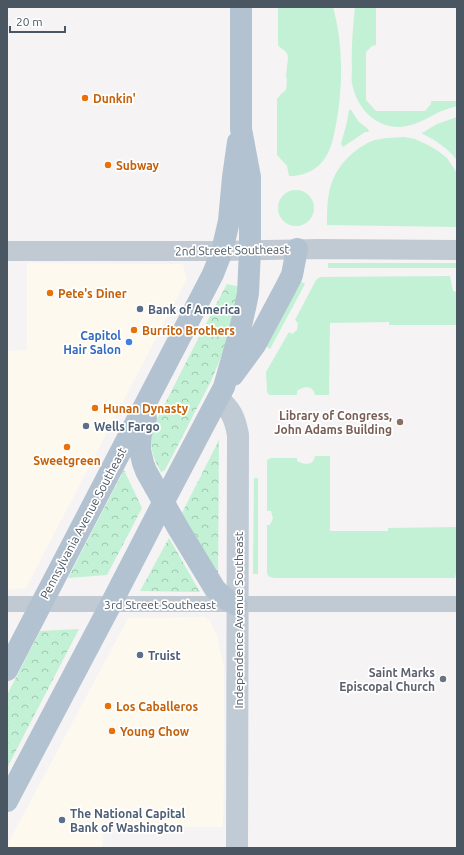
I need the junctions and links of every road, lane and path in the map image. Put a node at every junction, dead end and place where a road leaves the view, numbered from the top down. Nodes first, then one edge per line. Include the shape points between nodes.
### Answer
1 (241, 7) edge
2 (241, 129) junction
3 (297, 249) junction
4 (250, 250) junction
5 (457, 250) edge
6 (7, 251) edge
7 (222, 251) junction
8 (158, 379) junction
9 (221, 393) junction
10 (164, 501) junction
11 (7, 604) edge
12 (40, 604) junction
13 (111, 604) junction
14 (457, 604) edge
15 (237, 605) junction
16 (7, 670) edge
17 (7, 801) edge
18 (237, 848) edge

1 - 2 main road
2 - 4 main road via 250,177
2 - 7 main road, Pennsylvania Avenue Southeast
3 - 4 street, 2nd Street Southeast
3 - 5 street, 2nd Street Southeast
3 - 9 main road via 292,275 255,345
4 - 7 street, 2nd Street Southeast
4 - 9 main road via 245,308
6 - 7 street, 2nd Street Southeast
7 - 8 main road, Pennsylvania Avenue Southeast via 213,274
8 - 10 main road via 141,434 140,450 146,471
8 - 12 main road, Pennsylvania Avenue Southeast
9 - 10 main road
9 - 15 main road, Independence Avenue Southeast via 234,419 238,435
10 - 13 main road
10 - 15 main road via 215,589 226,600
11 - 12 street, 3rd Street Southeast
12 - 13 street, 3rd Street Southeast
12 - 16 main road, Pennsylvania Avenue Southeast
13 - 15 street, 3rd Street Southeast
13 - 17 main road
14 - 15 street, 3rd Street Southeast
15 - 18 main road, Independence Avenue Southeast

